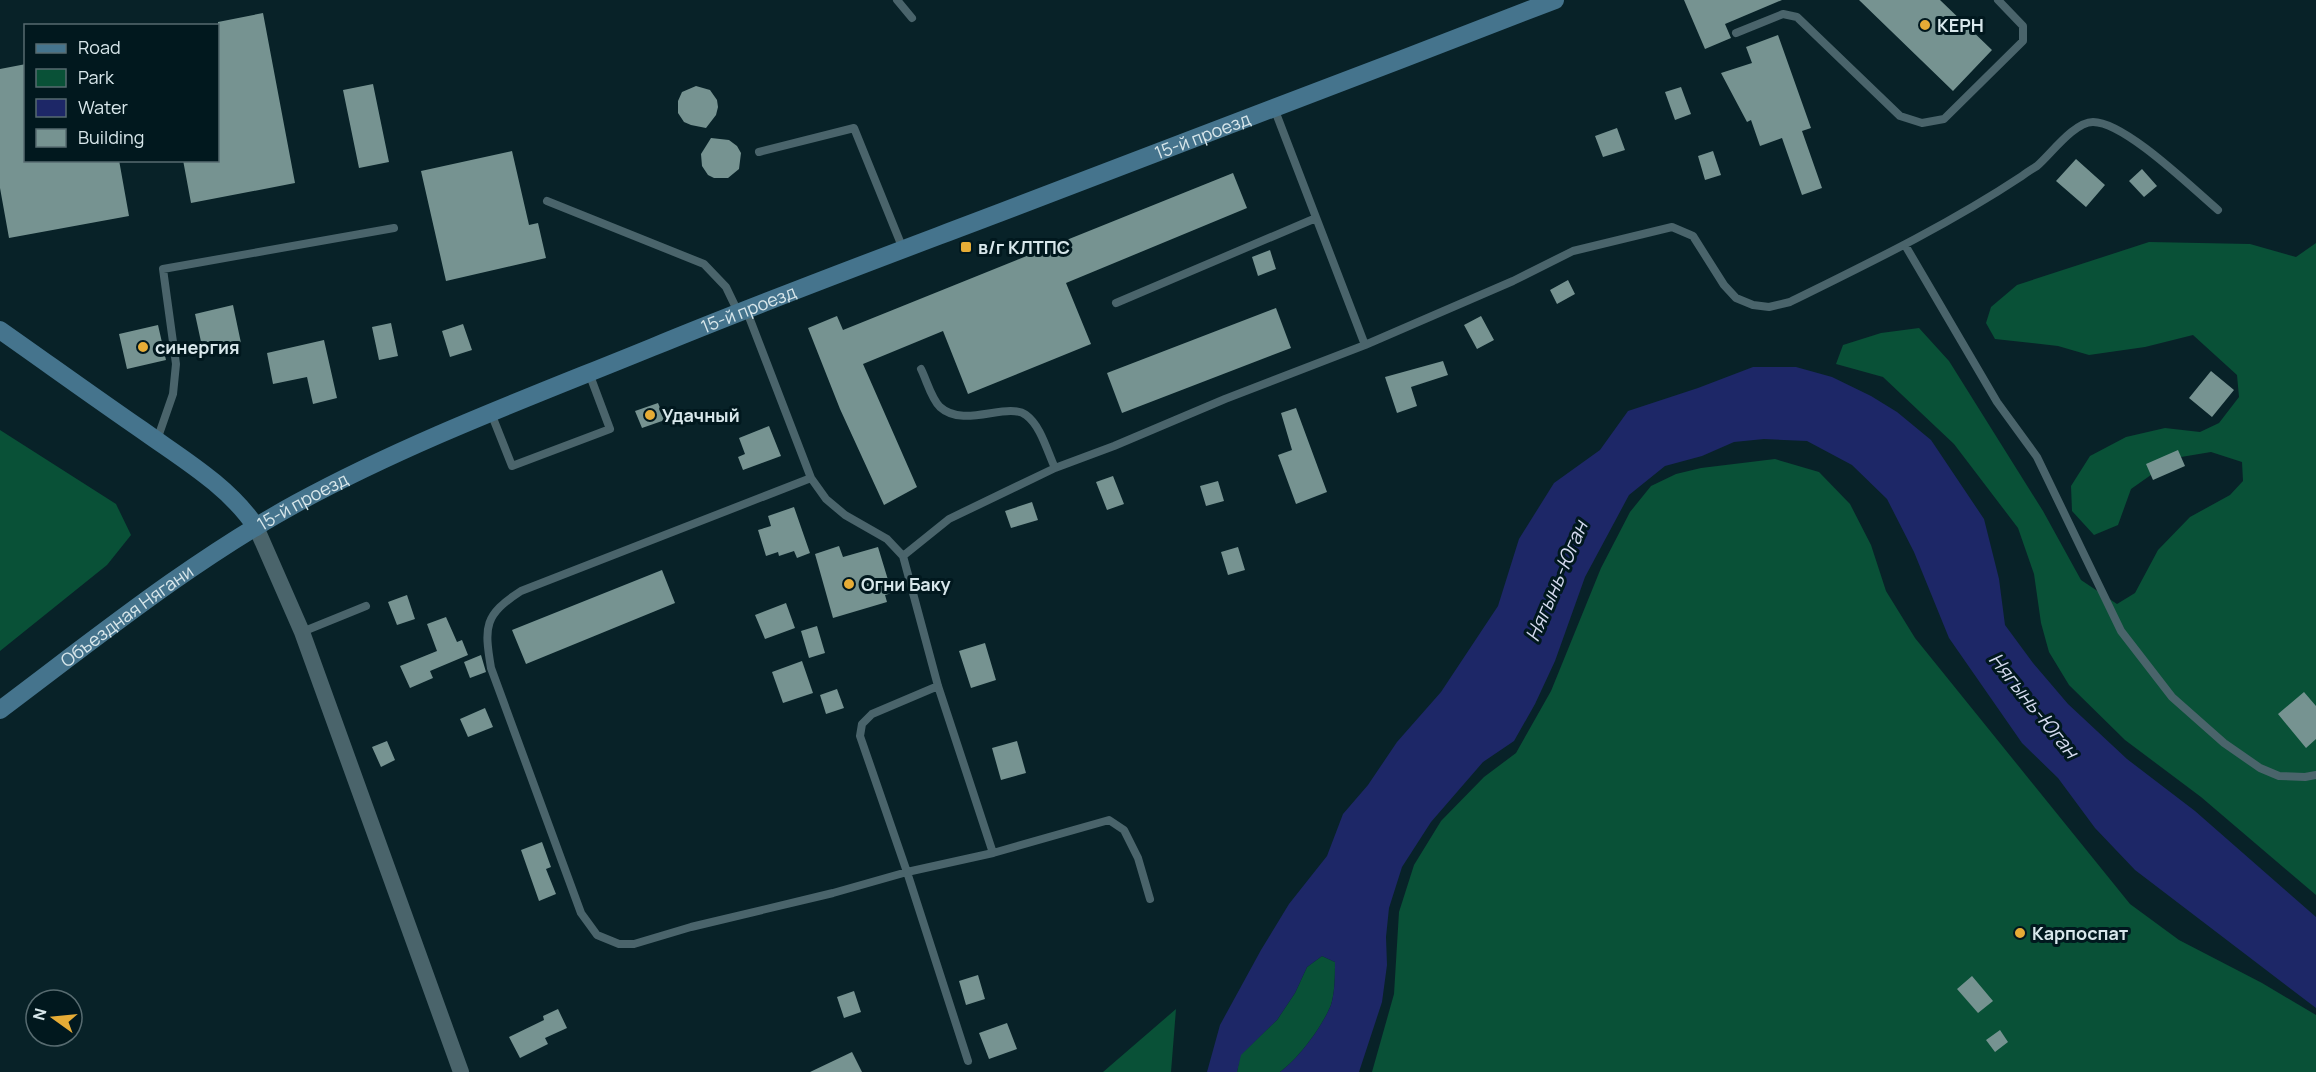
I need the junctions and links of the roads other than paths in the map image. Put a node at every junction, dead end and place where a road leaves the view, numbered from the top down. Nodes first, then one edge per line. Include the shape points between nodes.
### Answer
1 (897, 0) edge
2 (1555, 0) edge
3 (1998, 0) edge
4 (912, 18) dead end
5 (1736, 33) dead end
6 (1274, 108) junction
7 (759, 152) dead end
8 (548, 201) dead end
9 (2218, 210) dead end
10 (1316, 218) junction
11 (394, 228) dead end
12 (1905, 245) junction
13 (903, 249) junction
14 (1116, 303) dead end
15 (742, 310) junction
16 (0, 330) edge
17 (1365, 345) junction
18 (921, 369) dead end
19 (589, 373) junction
20 (492, 412) junction
21 (157, 441) junction
22 (1055, 468) junction
23 (811, 478) junction
24 (256, 527) junction
25 (903, 556) junction
26 (366, 606) dead end
27 (302, 632) junction
28 (938, 686) junction
29 (0, 710) edge
30 (2316, 775) edge
31 (993, 853) junction
32 (908, 872) junction
33 (1150, 899) dead end
34 (968, 1061) dead end
35 (461, 1072) edge

1 - 4 lane
2 - 6 main road, 15-й проезд
3 - 5 lane via 2023,26 2023,41 1944,119 1922,123 1900,116 1797,16 1783,14
6 - 10 lane
6 - 13 main road, 15-й проезд
7 - 13 lane via 854,128
8 - 15 lane via 704,264
9 - 12 lane via 2130,136 2109,124 2091,122 2077,127 2037,166
10 - 14 lane
10 - 17 lane
11 - 21 lane via 163,268 176,364 173,394
12 - 17 lane via 1790,302 1769,307 1736,298 1693,236 1672,227 1573,251
12 - 30 lane via 1997,402 2037,457 2121,631 2172,697 2224,743 2260,768 2279,776
13 - 15 main road, 15-й проезд
15 - 19 main road, 15-й проезд
15 - 23 lane
16 - 21 main road, 15-й проезд
17 - 22 lane
18 - 22 lane via 940,406 952,414 1024,413 1036,425
19 - 20 main road, 15-й проезд
19 - 20 lane via 610,429 512,466
20 - 24 main road, 15-й проезд via 347,478
21 - 24 main road, 15-й проезд via 230,496
22 - 25 lane via 949,519
23 - 25 lane via 844,515 887,539
23 - 32 lane via 522,591 499,605 490,621 487,641 491,668 581,913 597,935 619,944 634,944
24 - 27 street
24 - 29 main road, Объездная Нягани via 166,586
25 - 28 lane
26 - 27 lane
27 - 35 street
28 - 31 lane
28 - 32 lane via 872,714 862,724 860,736
31 - 32 lane
31 - 33 lane via 1109,820 1124,830 1138,858
32 - 34 lane

